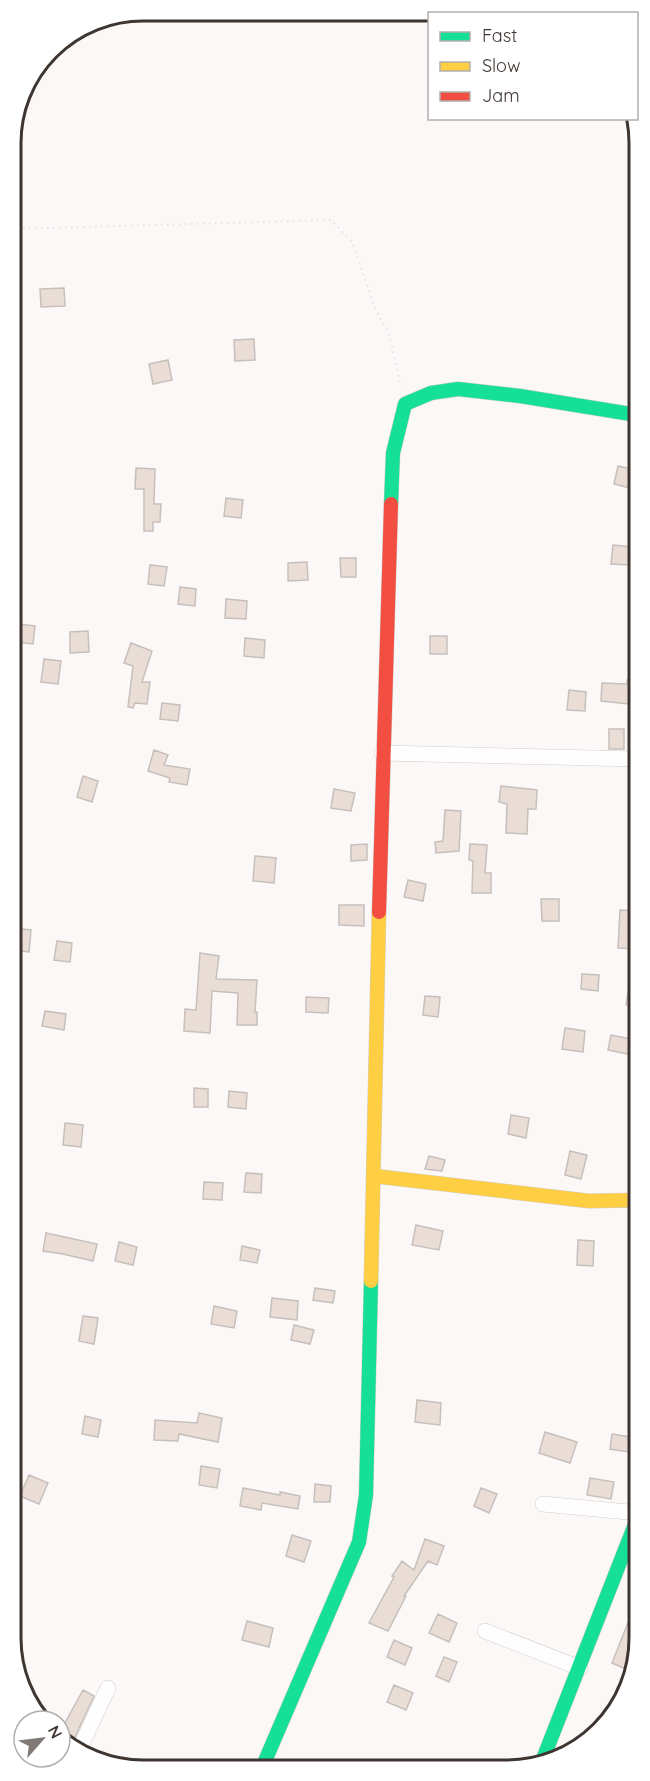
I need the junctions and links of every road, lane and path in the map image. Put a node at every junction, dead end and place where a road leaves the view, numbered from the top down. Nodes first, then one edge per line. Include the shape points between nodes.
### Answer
1 (21, 229) edge
2 (405, 404) junction
3 (629, 414) edge
4 (382, 753) junction
5 (629, 759) edge
6 (374, 1176) junction
7 (629, 1200) edge
8 (543, 1504) dead end
9 (629, 1513) edge
10 (629, 1540) edge
11 (485, 1631) dead end
12 (580, 1668) junction
13 (108, 1688) dead end
14 (82, 1744) edge
15 (545, 1754) edge
16 (265, 1760) edge

1 - 2 path via 331,220 352,242 376,311 389,334
2 - 3 street via 431,393 458,389
2 - 4 street via 393,453
4 - 5 street
4 - 6 street
6 - 7 street via 589,1201
6 - 16 street via 366,1495 359,1542
8 - 9 street
10 - 12 street
11 - 12 street
12 - 15 street
13 - 14 street

